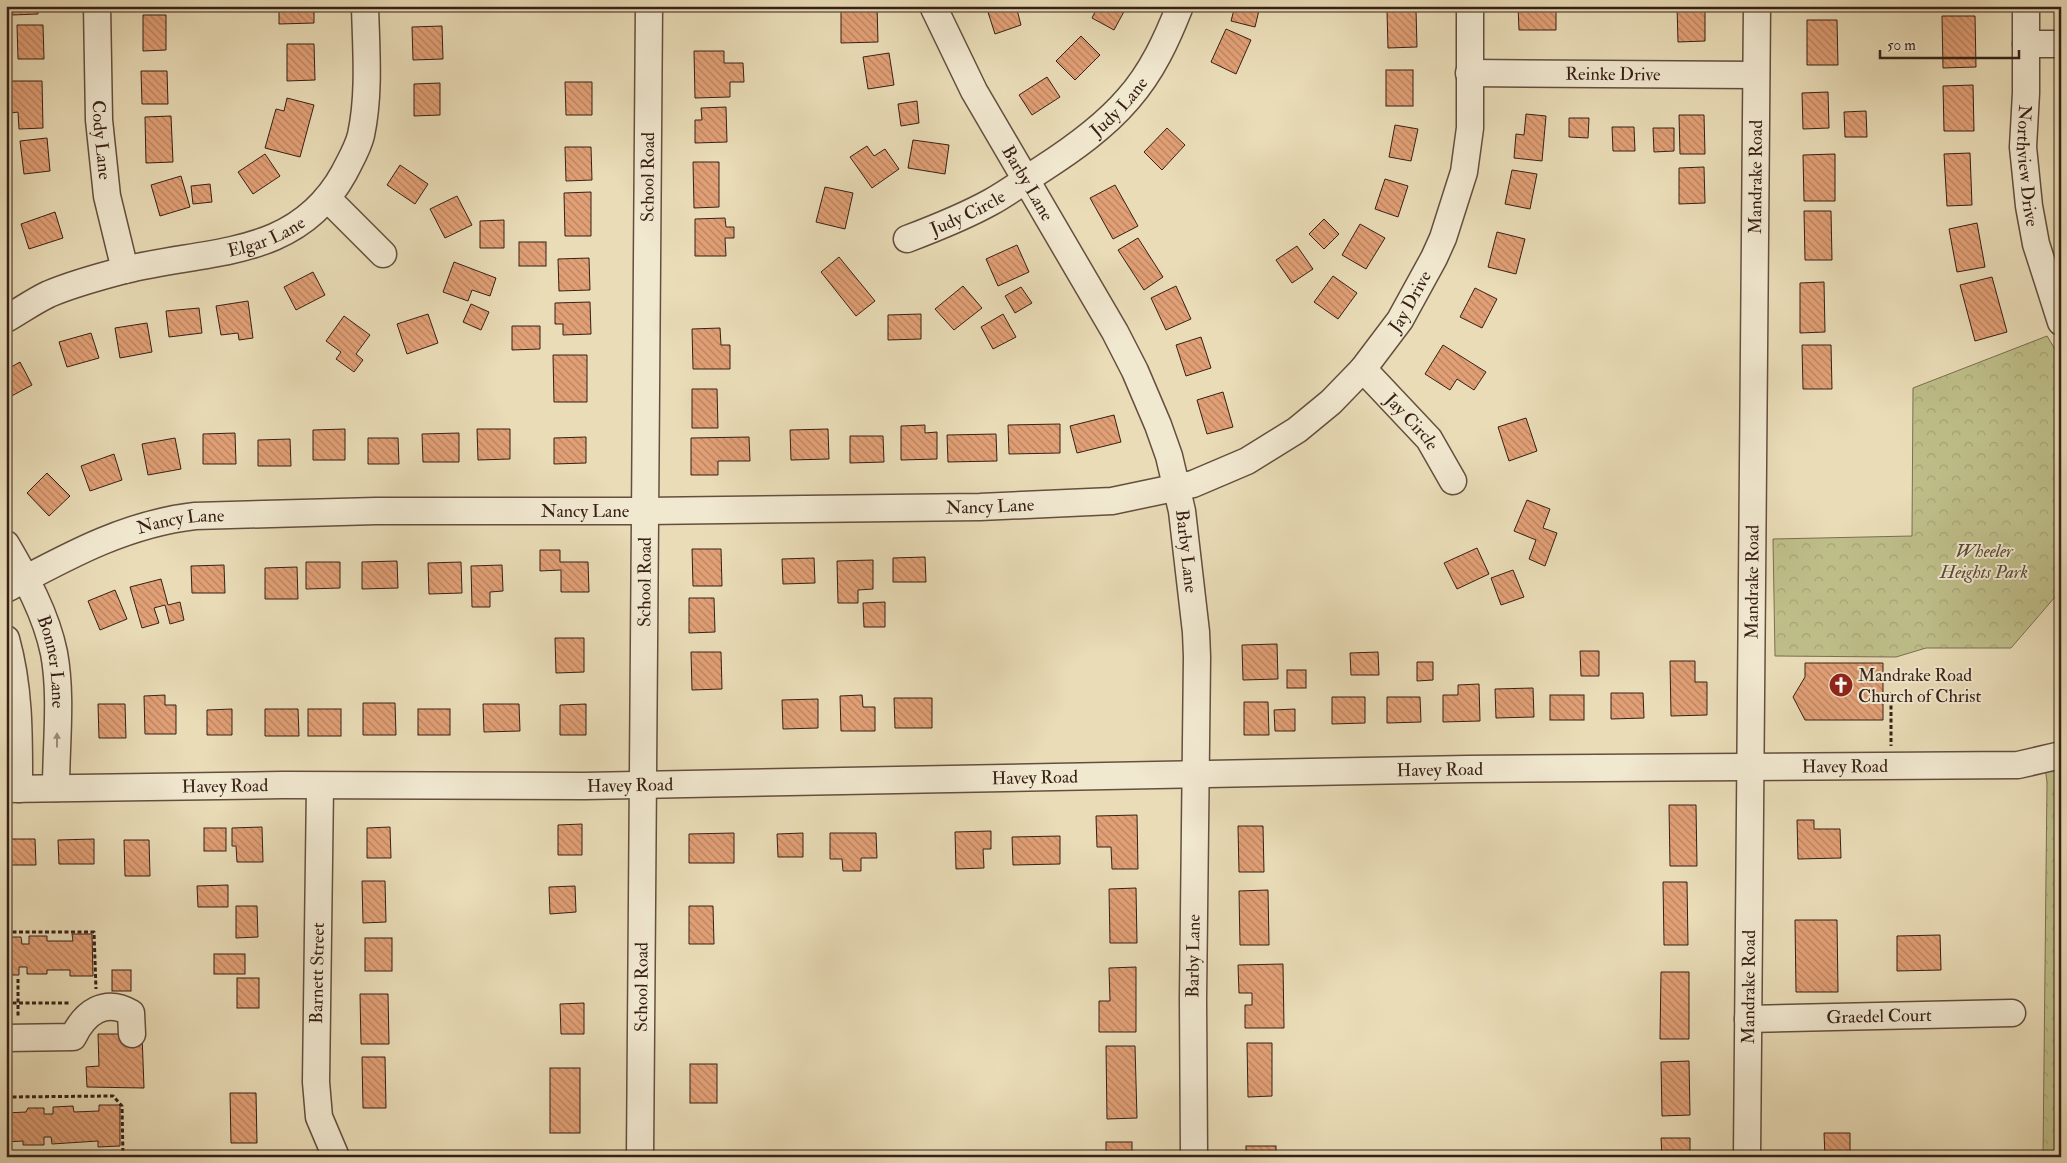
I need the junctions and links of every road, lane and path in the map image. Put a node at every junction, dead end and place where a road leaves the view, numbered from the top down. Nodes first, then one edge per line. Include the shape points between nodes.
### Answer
1 (97, 6) edge
2 (365, 6) edge
3 (649, 6) edge
4 (933, 6) edge
5 (1180, 6) edge
6 (1470, 6) edge
7 (1758, 6) edge
8 (2026, 6) edge
9 (2026, 44) junction
10 (2061, 44) edge
11 (1469, 73) junction
12 (1756, 75) junction
13 (1026, 180) junction
14 (327, 198) junction
15 (907, 239) dead end
16 (383, 254) dead end
17 (125, 270) junction
18 (6, 319) edge
19 (2061, 322) edge
20 (1363, 369) junction
21 (1453, 481) dead end
22 (1177, 488) junction
23 (646, 511) junction
24 (6, 544) edge
25 (16, 583) edge
26 (6, 639) edge
27 (1882, 694) dead end
28 (1891, 746) dead end
29 (2061, 755) edge
30 (1750, 766) junction
31 (1195, 774) junction
32 (644, 784) junction
33 (320, 786) junction
34 (56, 788) junction
35 (13, 789) edge
36 (6, 932) edge
37 (18, 979) dead end
38 (6, 1003) edge
39 (18, 1003) junction
40 (96, 1007) junction
41 (2012, 1013) dead end
42 (1748, 1018) junction
43 (132, 1034) dead end
44 (12, 1038) edge
45 (6, 1097) edge
46 (123, 1157) edge
47 (336, 1157) edge
48 (640, 1157) edge
49 (1194, 1157) edge
50 (1747, 1157) edge

1 - 17 street, Cody Lane via 98,120 108,196
2 - 14 street, Elgar Lane via 366,94 361,136 339,182
3 - 23 street, School Road
4 - 13 street, Barby Lane via 974,91
5 - 13 street, Judy Lane via 1166,42 1130,97 1068,152
6 - 11 street, Jay Drive
7 - 12 street, Mandrake Road
8 - 9 street, Northview Drive
9 - 10 street
9 - 19 street, Northview Drive via 2023,148 2029,206 2036,244
11 - 12 street, Reinke Drive
11 - 20 street, Jay Drive via 1470,128 1464,172 1443,238 1400,320
12 - 30 street, Mandrake Road
13 - 15 street, Judy Circle via 958,219
13 - 22 street, Barby Lane via 1135,371 1158,425
14 - 16 street
14 - 17 street, Elgar Lane via 304,219 276,237 254,245
17 - 18 street, Elgar Lane via 48,294
20 - 21 street, Jay Circle via 1429,439
20 - 22 street, Jay Drive via 1332,402 1297,430 1247,461
22 - 23 street, Nancy Lane via 1112,501 980,507
22 - 31 street, Barby Lane via 1196,632
23 - 25 street, Nancy Lane via 376,511 195,516 120,533 58,560
23 - 32 street, School Road
24 - 25 street, Bonner Lane
34 -> 25 street, Bonner Lane via 57,680 54,654 48,632
26 - 35 street, Bonner Lane via 18,704
27 - 28 path via 1891,694
29 - 30 street, Havey Road via 2018,765
30 - 31 street, Havey Road
30 - 42 street, Mandrake Road
31 - 32 street, Havey Road
31 - 49 street, Barby Lane
32 - 33 street, Havey Road
32 - 48 street, School Road
33 - 34 street, Havey Road
33 - 47 street, Barnett Street via 316,1082 319,1117
34 - 35 street, Havey Road
36 - 40 path via 94,932
37 - 39 path
38 - 39 path
39 - 40 path
39 - 44 path
40 - 43 street via 120,1006 131,1013
40 - 44 street via 79,1024 73,1037
41 - 42 street, Graedel Court
42 - 50 street, Mandrake Road
45 - 46 path via 113,1096 122,1106

